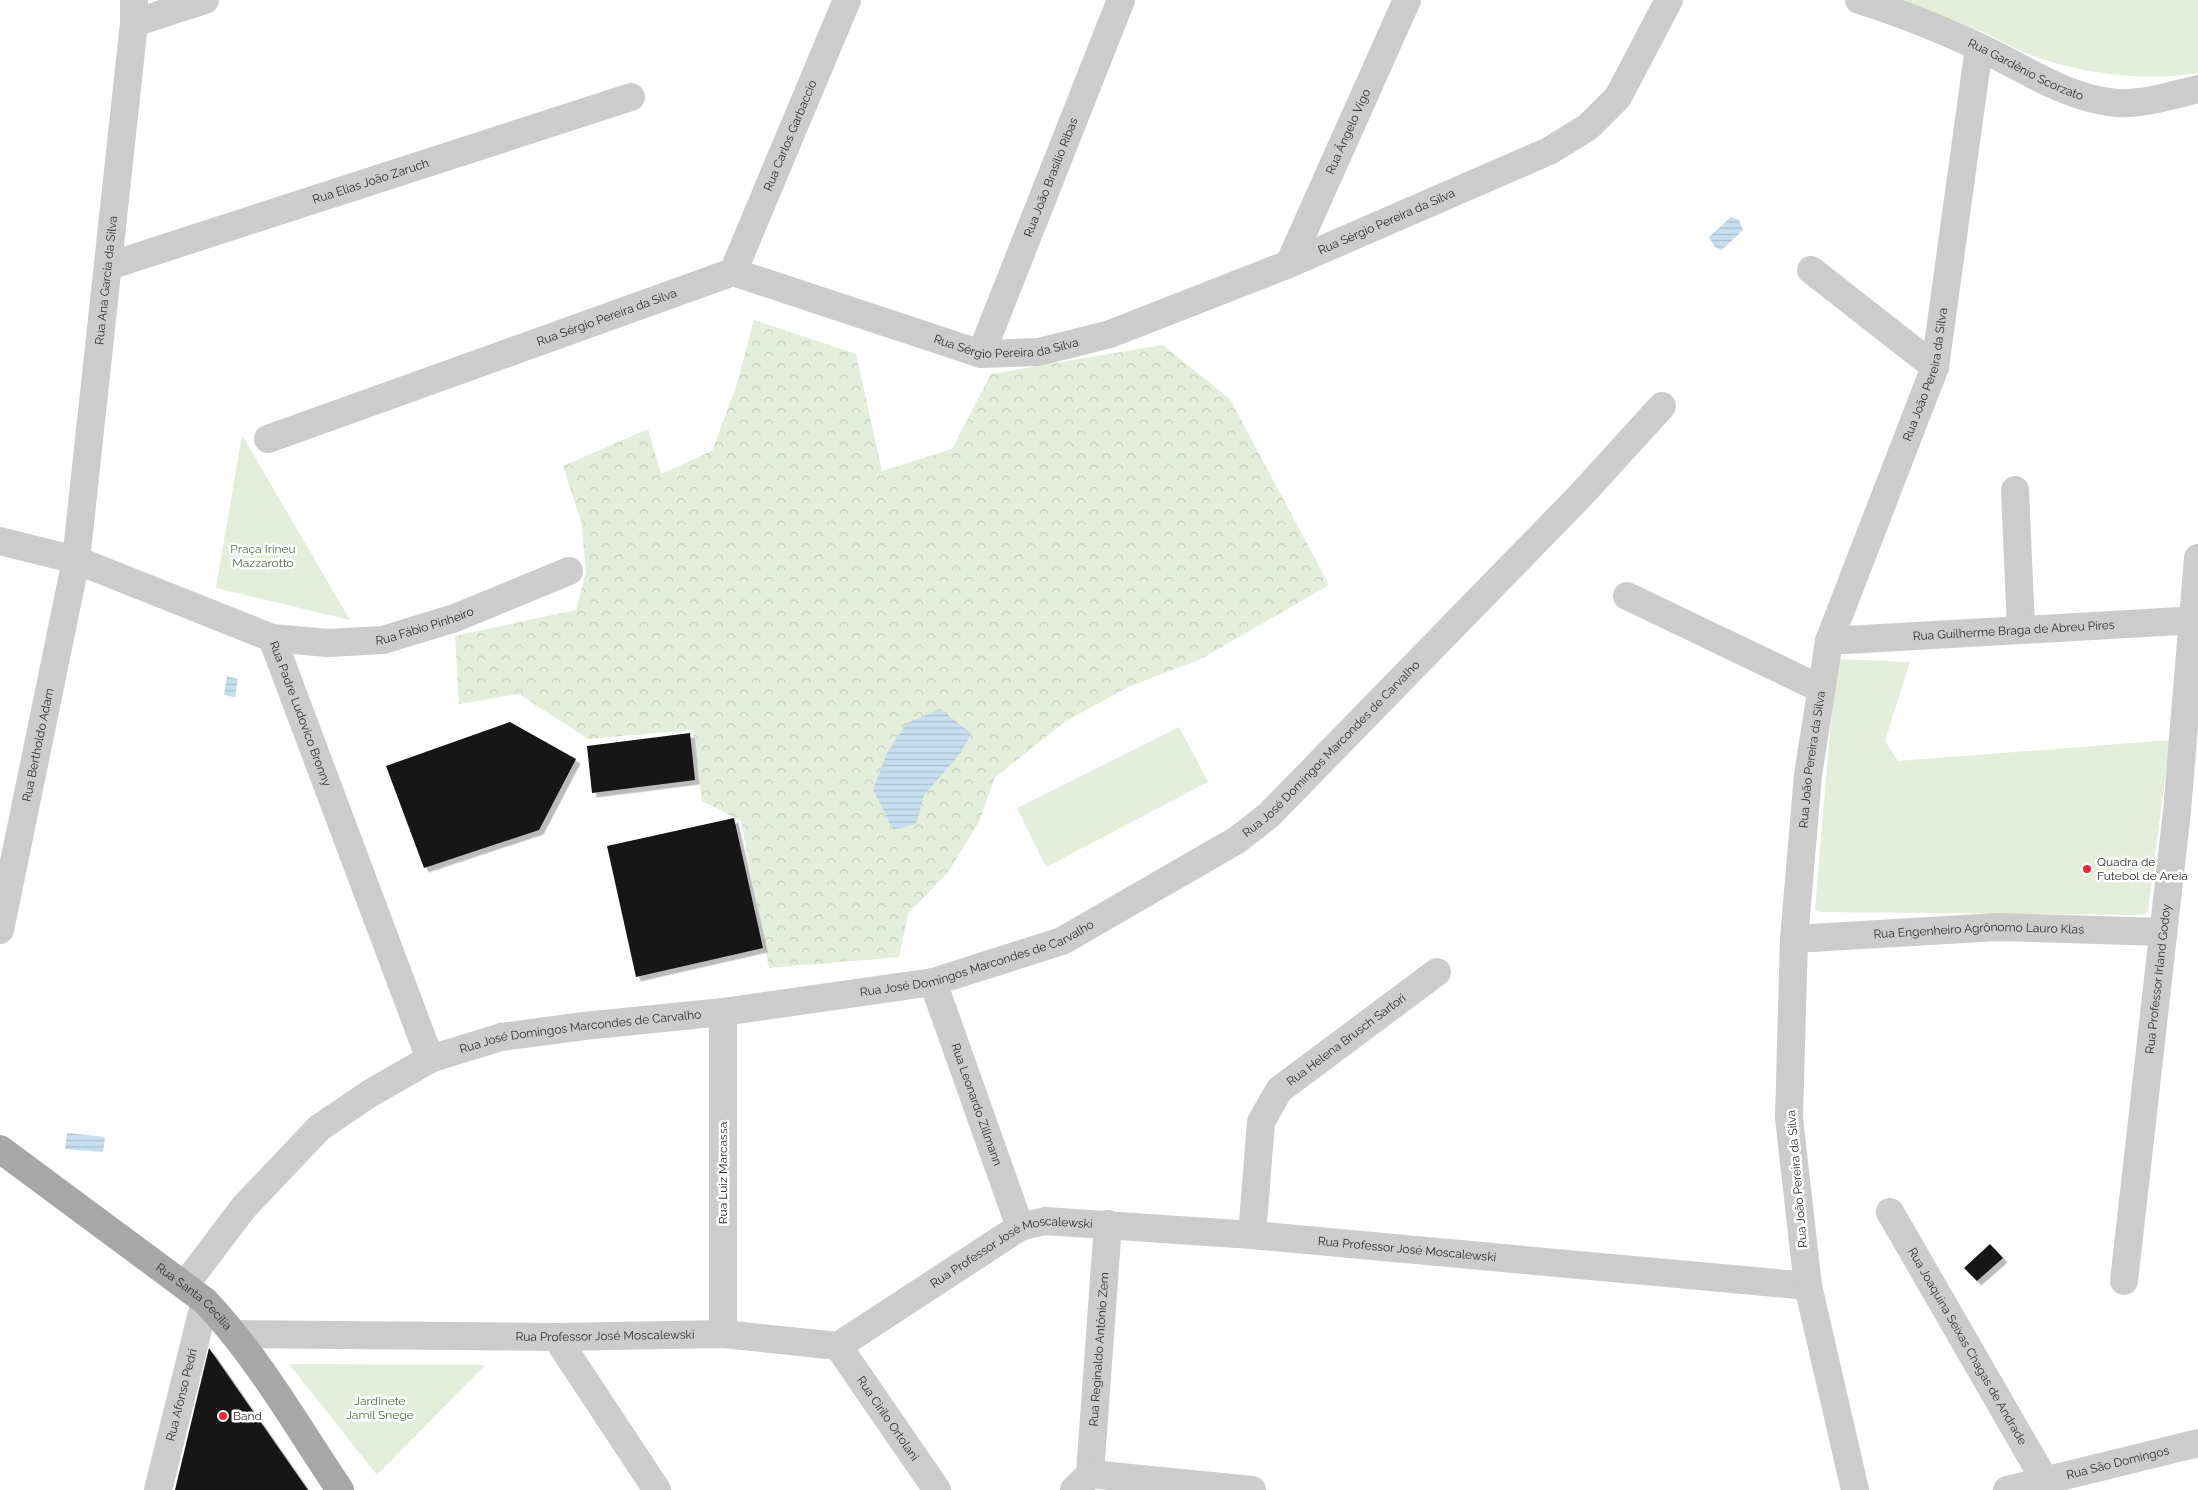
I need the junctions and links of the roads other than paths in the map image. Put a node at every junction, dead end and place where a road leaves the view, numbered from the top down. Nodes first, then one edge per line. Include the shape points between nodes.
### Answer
1 (205, 0) edge
2 (847, 0) edge
3 (1121, 0) edge
4 (1407, 0) edge
5 (1669, 0) edge
6 (1859, 0) edge
7 (134, 12) edge
8 (1979, 47) junction
9 (2198, 89) edge
10 (631, 97) dead end
11 (1289, 264) junction
12 (109, 266) junction
13 (1811, 270) dead end
14 (733, 272) junction
15 (981, 354) junction
16 (1935, 367) junction
17 (1662, 406) dead end
18 (268, 439) dead end
19 (2014, 490) dead end
20 (0, 541) edge
21 (2198, 558) edge
22 (76, 560) junction
23 (569, 571) dead end
24 (1627, 596) dead end
25 (2195, 620) edge
26 (2021, 628) junction
27 (272, 638) junction
28 (1829, 641) junction
29 (1821, 689) junction
30 (0, 930) edge
31 (2163, 932) junction
32 (1794, 939) junction
33 (1437, 972) dead end
34 (933, 982) junction
35 (723, 1012) junction
36 (430, 1060) junction
37 (0, 1149) edge
38 (1890, 1212) dead end
39 (1108, 1224) junction
40 (1020, 1226) junction
41 (1252, 1234) junction
42 (2124, 1281) dead end
43 (1808, 1286) junction
44 (195, 1293) junction
45 (234, 1334) junction
46 (723, 1334) junction
47 (556, 1337) junction
48 (838, 1346) junction
49 (2198, 1443) edge
50 (2044, 1480) junction
51 (1082, 1482) edge
52 (158, 1490) edge
53 (340, 1490) edge
54 (656, 1490) edge
55 (937, 1490) edge
56 (1252, 1490) edge
57 (1855, 1490) edge
58 (2007, 1490) edge

1 - 7 street
2 - 14 street, Rua Carlos Garbaccio
3 - 15 street, Rua João Brasílio Ribas
4 - 11 street, Rua Ângelo Vigo
5 - 11 street, Rua Sérgio Pereira da Silva via 1618,97 1588,127 1549,151
6 - 8 street, Rua Gardênio Scorzato via 1909,16
7 - 12 street, Rua Ana Garcia da Silva
8 - 9 street, Rua Gardênio Scorzato via 2049,84 2098,100 2118,103
8 - 16 street, Rua João Pereira da Silva
10 - 12 street, Rua Elias João Zaruch
11 - 15 street, Rua Sérgio Pereira da Silva via 1110,334 1039,352
12 - 22 street, Rua Ana Garcia da Silva
13 - 16 street
14 - 15 street, Rua Sérgio Pereira da Silva
14 - 18 street, Rua Sérgio Pereira da Silva
16 - 28 street, Rua João Pereira da Silva
17 - 34 street, Rua José Domingos Marcondes de Carvalho via 1581,495 1268,815 1237,840 1062,940
19 - 26 street
20 - 22 street, Rua Padre Ludovico Bronny
21 - 25 street, Rua Professor Irland Godoy
22 - 27 street, Rua Padre Ludovico Bronny
22 - 30 street, Rua Bertholdo Adam
23 - 27 street, Rua Fábio Pinheiro via 455,618 384,640 328,643
24 - 29 street
25 - 26 street, Rua Guilherme Braga de Abreu Pires
25 - 31 street, Rua Professor Irland Godoy
26 - 28 street, Rua Guilherme Braga de Abreu Pires
27 - 36 street, Rua Padre Ludovico Bronny
28 - 29 street, Rua João Pereira da Silva
29 - 32 street, Rua João Pereira da Silva via 1808,775
31 - 32 street, Rua Engenheiro Agrônomo Lauro Klas via 1997,927
31 - 42 street, Rua Professor Irland Godoy
32 - 43 street, Rua João Pereira da Silva via 1790,1118
33 - 41 street, Rua Helena Brusch Sartori via 1279,1090 1261,1122
34 - 35 street, Rua José Domingos Marcondes de Carvalho
34 - 40 street, Rua Leonardo Zillmann
35 - 36 street, Rua José Domingos Marcondes de Carvalho via 501,1037
35 - 46 street, Rua Luiz Marcassa
36 - 44 street, Rua José Domingos Marcondes de Carvalho via 369,1094 319,1128 244,1207
37 - 44 main road, Rua Santa Cecília
38 - 50 street, Rua Joaquina Seixas Chagas de Andrade
39 - 40 street, Rua Professor José Moscalewski via 1045,1221
39 - 41 street, Rua Professor José Moscalewski
39 - 51 street, Rua Reginaldo Antônio Zem
40 - 48 street, Rua Professor José Moscalewski
41 - 43 street, Rua Professor José Moscalewski
43 - 57 street, Rua João Pereira da Silva
44 - 45 main road, Rua Santa Cecília
44 - 52 street, Rua Afonso Pedri
45 - 47 street, Rua Professor José Moscalewski
45 - 53 main road, Rua Santa Cecília
46 - 47 street, Rua Professor José Moscalewski
46 - 48 street, Rua Professor José Moscalewski
47 - 54 street
48 - 55 street, Rua Cirilo Ortolani
49 - 50 street, Rua São Domingos
50 - 58 street, Rua São Domingos
51 - 56 street

